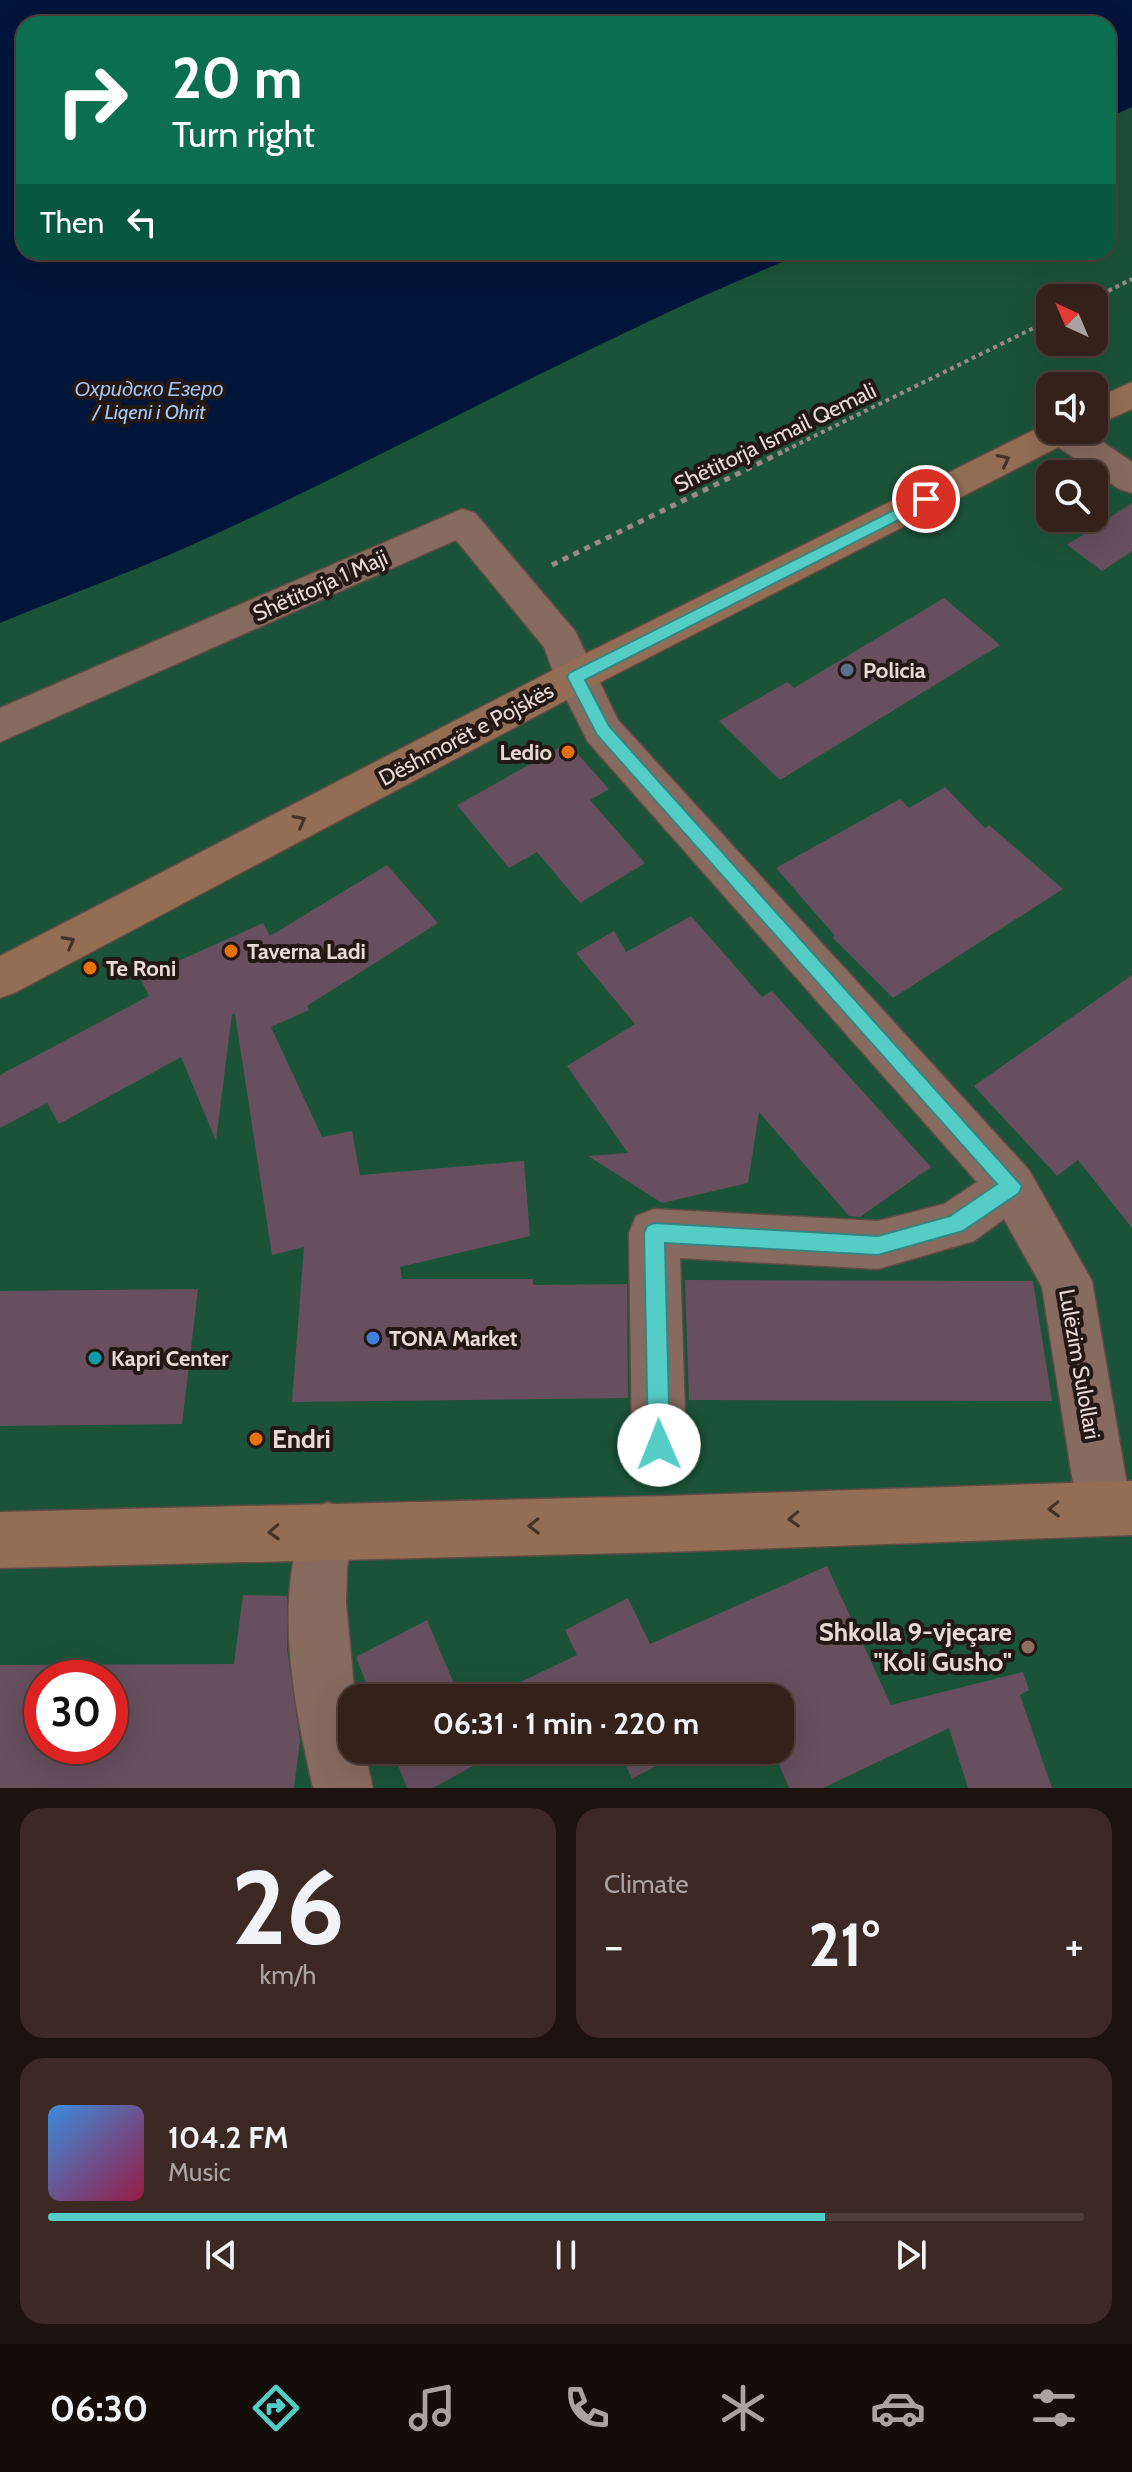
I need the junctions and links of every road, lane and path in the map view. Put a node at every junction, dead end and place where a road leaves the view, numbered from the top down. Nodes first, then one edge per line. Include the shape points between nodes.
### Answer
1 (1132, 279) edge
2 (1108, 291) edge
3 (1036, 327) edge
4 (1132, 394) edge
5 (1108, 407) edge
6 (1036, 443) edge
7 (1082, 444) edge
8 (1132, 480) edge
9 (514, 583) junction
10 (575, 677) junction
11 (0, 726) edge
12 (0, 978) edge
13 (1012, 1186) junction
14 (659, 1445) dead end
15 (1118, 1508) edge
16 (328, 1530) junction
17 (0, 1540) edge
18 (343, 1788) edge

1 - 2 path
3 - 9 path, Shëtitorja Ismail Qemali
4 - 5 street
10 -> 6 street, Dëshmorët e Pojskës
7 - 8 street
9 - 10 street, Shëtitorja 1 Maji via 561,641
9 - 11 street, Shëtitorja 1 Maji via 462,522
12 -> 10 street, Dëshmorët e Pojskës
10 - 13 street, Lulëzim Sulollari via 603,731
13 - 14 street via 956,1224 878,1245 654,1233
13 - 15 street, Lulëzim Sulollari via 1067,1281
15 -> 16 street
16 -> 17 street
16 - 18 street via 318,1577 318,1618

